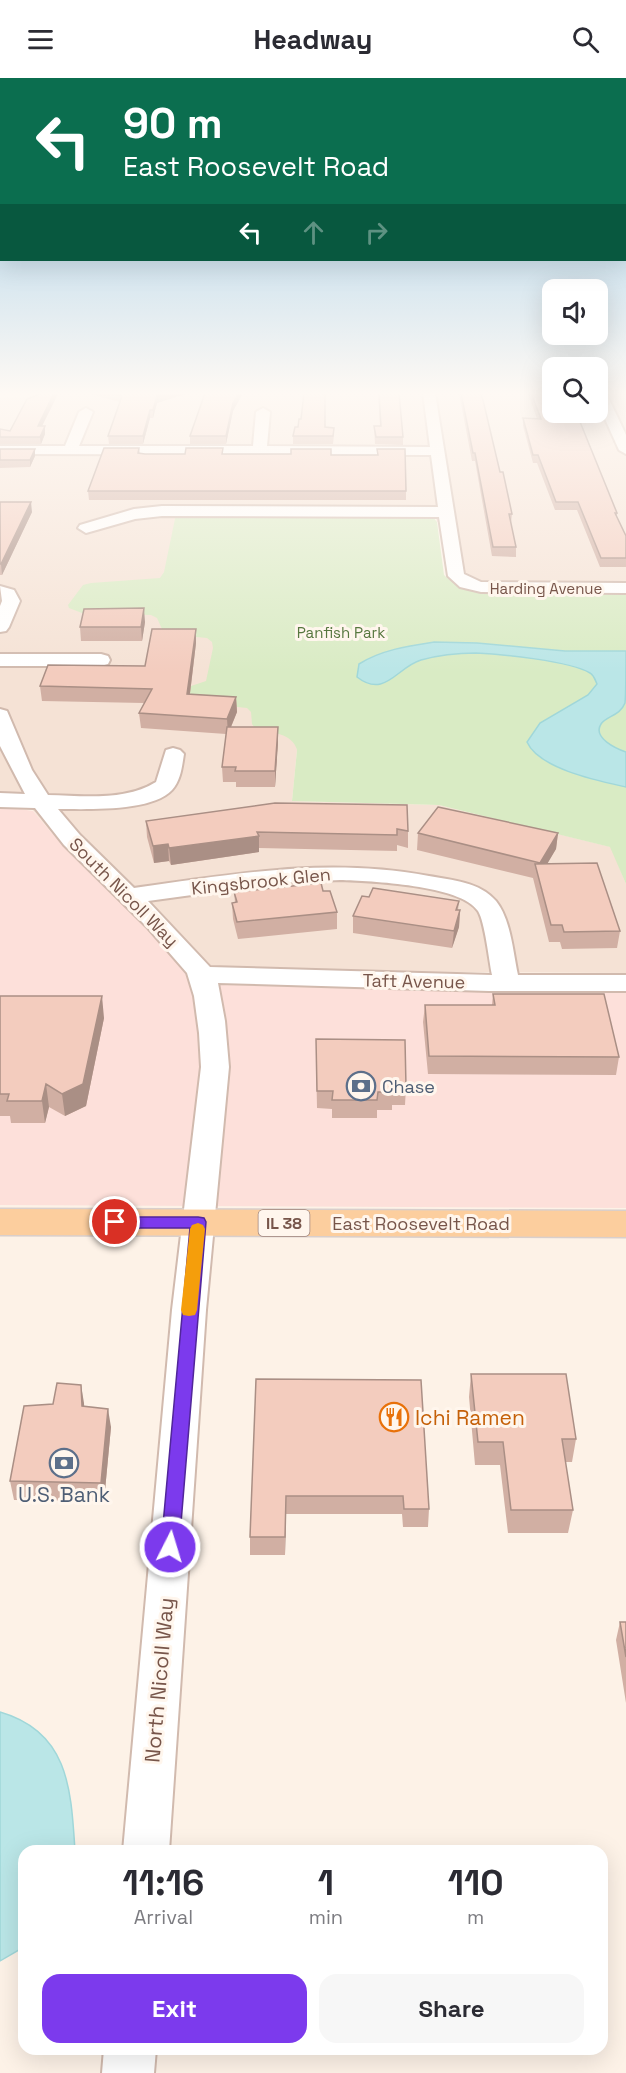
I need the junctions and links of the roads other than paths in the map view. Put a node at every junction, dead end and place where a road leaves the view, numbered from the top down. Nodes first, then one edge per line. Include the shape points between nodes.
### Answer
1 (442, 486) edge
2 (446, 512) junction
3 (86, 528) dead end
4 (626, 588) edge
5 (0, 591) edge
6 (0, 627) edge
7 (0, 660) edge
8 (101, 660) dead end
9 (0, 716) edge
10 (173, 754) dead end
11 (0, 800) edge
12 (40, 801) junction
13 (128, 896) junction
14 (202, 975) junction
15 (507, 983) junction
16 (626, 983) edge
17 (0, 1222) edge
18 (198, 1222) junction
19 (626, 1224) edge
20 (146, 1845) edge
21 (130, 2055) edge
22 (128, 2073) edge

1 - 2 street
2 - 3 street via 162,511
2 - 4 street, Harding Avenue via 454,573 466,583 492,588
5 - 6 street via 8,594 11,601
7 - 8 street
9 - 12 street, South Nicoll Way via 15,759
10 - 12 street via 164,786 147,796 123,801
11 - 12 street
12 - 13 street, South Nicoll Way via 73,844
13 - 14 street, South Nicoll Way via 156,921
13 - 15 street, Kingsbrook Glen via 315,873 370,874 447,886 466,891 487,904
14 - 15 street, Taft Avenue
14 - 18 street, South Nicoll Way via 214,1036 215,1067
15 - 16 street, Taft Avenue
17 - 18 main road, East Roosevelt Road / IL 38
18 - 19 main road, East Roosevelt Road / IL 38
18 - 20 street, North Nicoll Way
21 - 22 street

